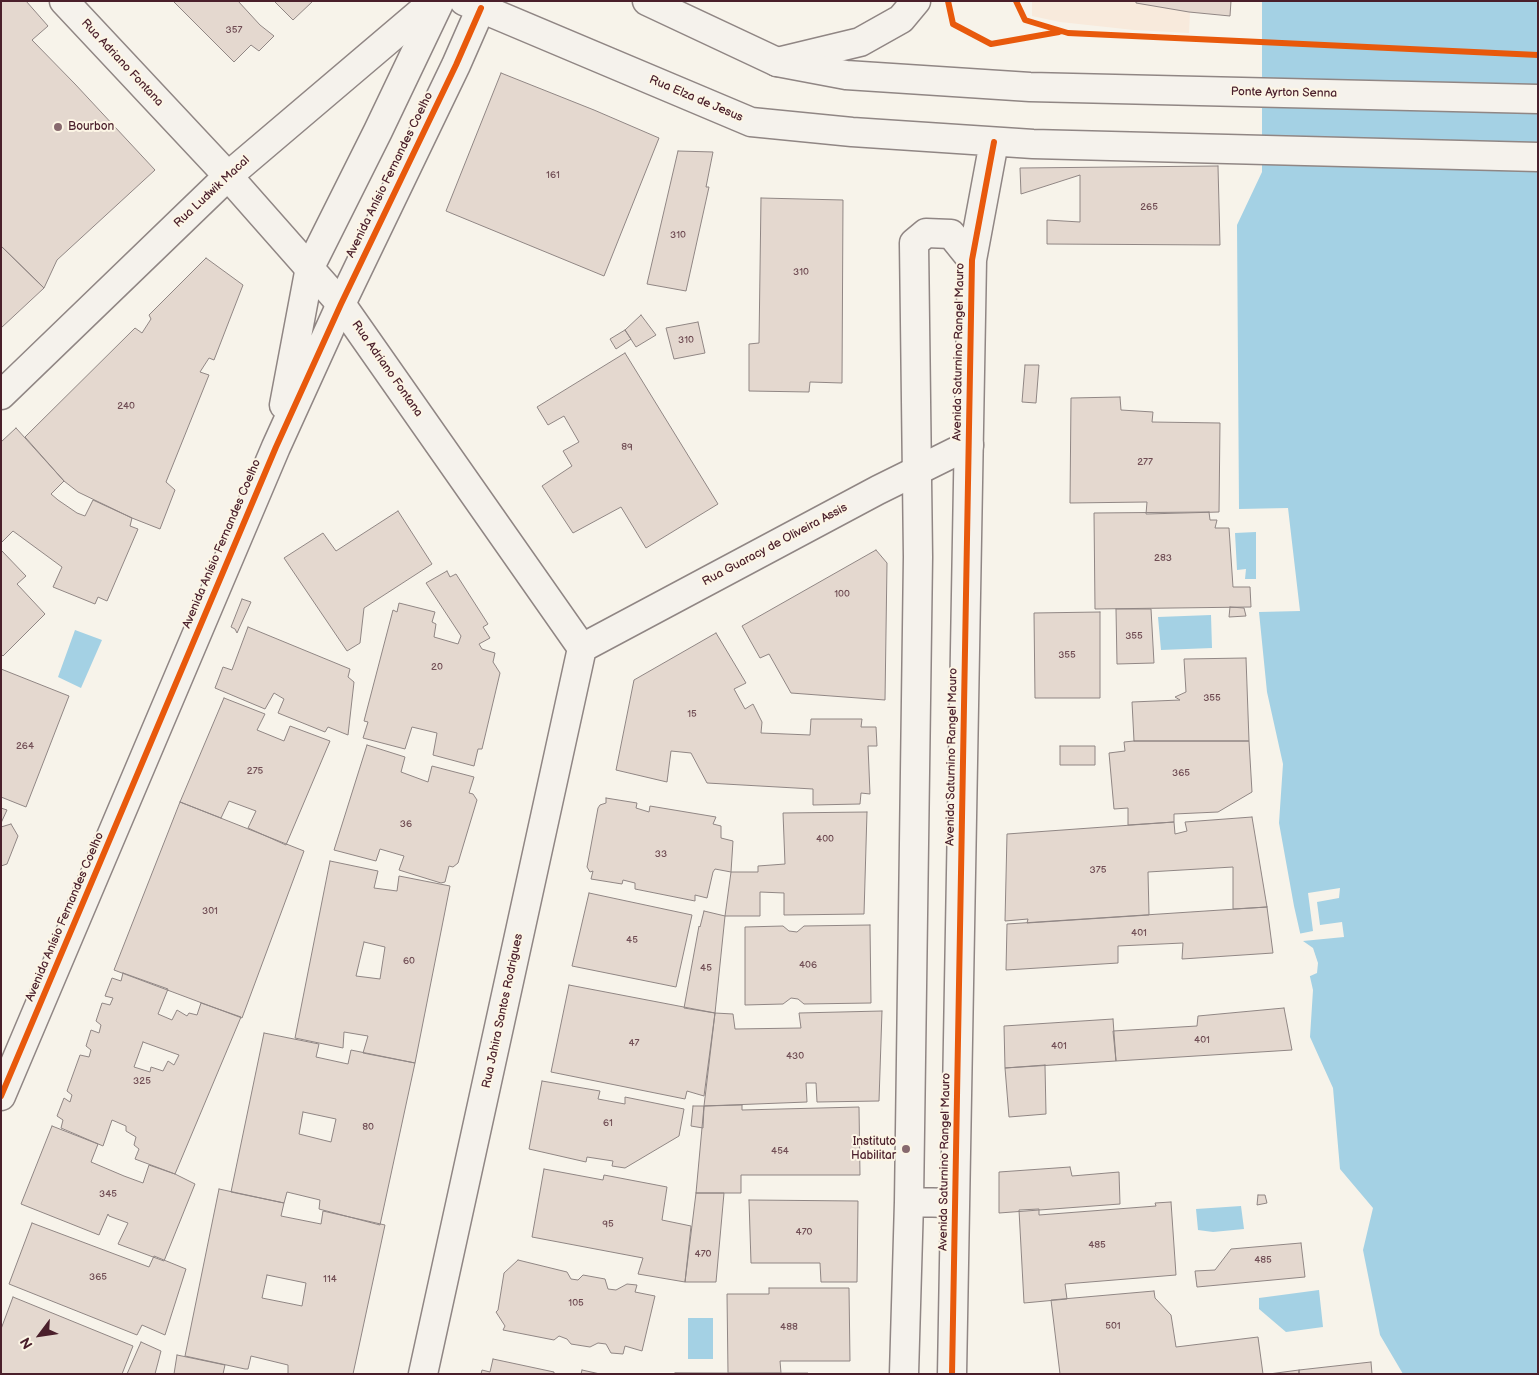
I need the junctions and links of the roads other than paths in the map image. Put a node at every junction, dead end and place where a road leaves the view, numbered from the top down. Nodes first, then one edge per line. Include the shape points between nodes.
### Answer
1 (64, 1) edge
2 (434, 1) edge
3 (440, 1) edge
4 (647, 1) edge
5 (916, 1) edge
6 (472, 4) edge
7 (777, 62) junction
8 (1538, 99) edge
9 (994, 142) junction
10 (1538, 157) edge
11 (228, 176) junction
12 (972, 260) junction
13 (310, 267) junction
14 (342, 304) junction
15 (1, 395) edge
16 (969, 445) junction
17 (276, 447) junction
18 (917, 471) junction
19 (582, 648) junction
20 (1, 1096) edge
21 (910, 1202) junction
22 (955, 1203) junction
23 (423, 1374) edge
24 (904, 1374) edge
25 (952, 1374) edge

1 - 11 street, Rua Adriano Fontana
2 - 11 street, Rua Ludwik Macal
3 - 13 street, Avenida Anísio Fernandes Coelho
4 - 7 street
5 - 7 street via 901,19 860,42
6 - 9 street, Rua Elza de Jesus via 751,122
6 - 14 street, Avenida Anísio Fernandes Coelho via 456,64
7 - 8 street, Ponte Ayrton Senna via 846,75 1030,87
9 - 10 street, Rua Elza de Jesus
9 - 12 street, Avenida Saturnino Rangel Mauro
11 - 13 street, Rua Adriano Fontana
11 - 15 street, Rua Ludwik Macal
12 - 16 street, Avenida Saturnino Rangel Mauro
12 - 18 street, Avenida Saturnino Rangel Mauro via 951,234 926,233 914,243
13 - 14 street, Rua Adriano Fontana
13 - 17 street, Avenida Anísio Fernandes Coelho
14 - 17 street, Avenida Anísio Fernandes Coelho
14 - 19 street, Rua Adriano Fontana
16 - 18 street, Rua Guaracy de Oliveira Assis
16 - 22 street, Avenida Saturnino Rangel Mauro
17 - 20 street, Avenida Anísio Fernandes Coelho
18 - 19 street, Rua Guaracy de Oliveira Assis
18 - 21 street, Avenida Saturnino Rangel Mauro
19 - 23 street, Rua Jahira Santos Rodrigues
21 - 22 street
21 - 24 street, Avenida Saturnino Rangel Mauro
22 - 25 street, Avenida Saturnino Rangel Mauro

